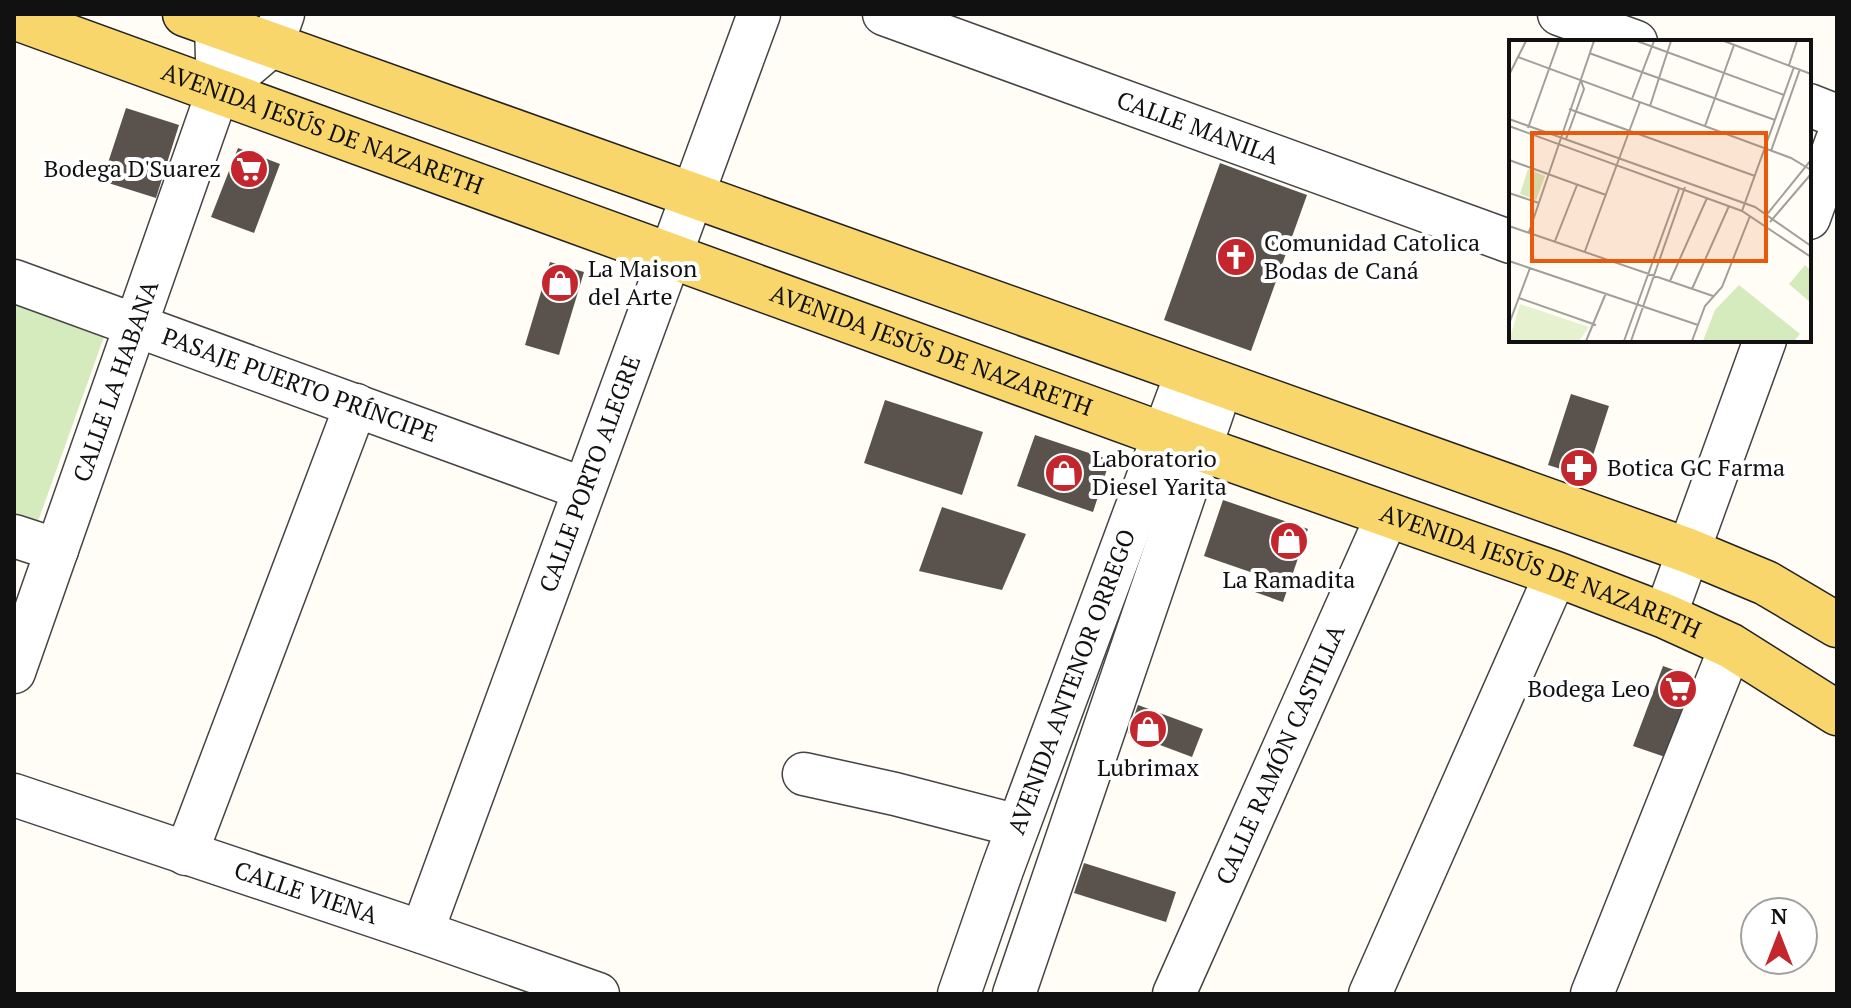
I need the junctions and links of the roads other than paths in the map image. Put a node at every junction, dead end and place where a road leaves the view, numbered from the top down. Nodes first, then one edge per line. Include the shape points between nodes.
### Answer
1 (759, 14) edge
2 (884, 14) edge
3 (1559, 14) edge
4 (14, 17) edge
5 (207, 18) edge
6 (278, 30) edge
7 (1630, 40) edge
8 (218, 91) junction
9 (1811, 106) edge
10 (1837, 116) edge
11 (1837, 140) edge
12 (692, 195) junction
13 (1811, 212) edge
14 (1509, 241) edge
15 (670, 255) junction
16 (14, 281) edge
17 (1048, 322) junction
18 (136, 325) junction
19 (1764, 342) edge
20 (1204, 378) junction
21 (1024, 384) junction
22 (356, 405) junction
23 (1181, 442) junction
24 (584, 489) junction
25 (1388, 514) junction
26 (14, 536) edge
27 (57, 550) junction
28 (1689, 551) junction
29 (1556, 574) junction
30 (1665, 616) junction
31 (1837, 625) edge
32 (1731, 646) junction
33 (14, 672) edge
34 (1830, 694) edge
35 (804, 774) dead end
36 (14, 795) edge
37 (1018, 826) junction
38 (186, 854) junction
39 (1002, 870) junction
40 (1049, 890) junction
41 (422, 932) junction
42 (598, 994) edge
43 (959, 994) edge
44 (1014, 994) edge
45 (1174, 994) edge
46 (1370, 994) edge
47 (1592, 994) edge

1 - 12 street, CALLE PORTO ALEGRE
2 - 14 street, CALLE MANILA
3 - 7 street
4 - 8 main road, AVENIDA JESÚS DE NAZARETH
5 - 6 main road
5 - 8 street, CALLE LA HABANA
6 - 8 street
6 - 12 main road
8 - 15 main road, AVENIDA JESÚS DE NAZARETH
8 - 18 street, CALLE LA HABANA
9 - 10 street
11 - 13 street
12 - 15 street, CALLE PORTO ALEGRE
12 - 17 main road
15 - 21 main road, AVENIDA JESÚS DE NAZARETH
15 - 24 street, CALLE PORTO ALEGRE
16 - 18 street, PASAJE PUERTO PRÍNCIPE
17 - 20 main road
17 - 21 main road
18 - 22 street, PASAJE PUERTO PRÍNCIPE
18 - 27 street, CALLE LA HABANA
19 - 28 street
20 - 23 street, AVENIDA ANTENOR ORREGO
20 - 28 main road
21 - 23 main road, AVENIDA JESÚS DE NAZARETH
22 - 24 street, PASAJE PUERTO PRÍNCIPE
22 - 38 street
23 - 25 main road, AVENIDA JESÚS DE NAZARETH
23 - 37 street, AVENIDA ANTENOR ORREGO
23 - 40 street, AVENIDA ANTENOR ORREGO
24 - 41 street, CALLE PORTO ALEGRE
25 - 29 main road, AVENIDA JESÚS DE NAZARETH
25 - 45 street, CALLE RAMÓN CASTILLA
26 - 27 street
27 - 33 street, CALLE LA HABANA
28 - 30 street
28 - 31 main road via 1766,583
29 - 30 main road, AVENIDA JESÚS DE NAZARETH
29 - 46 street
30 - 32 main road, AVENIDA JESÚS DE NAZARETH
32 - 34 main road, AVENIDA JESÚS DE NAZARETH
32 - 47 street
35 - 37 street
36 - 38 street, CALLE VIENA
37 - 39 street, AVENIDA ANTENOR ORREGO
38 - 41 street, CALLE VIENA
39 - 40 street
39 - 43 street, AVENIDA ANTENOR ORREGO
40 - 44 street, AVENIDA ANTENOR ORREGO
41 - 42 street, CALLE VIENA

